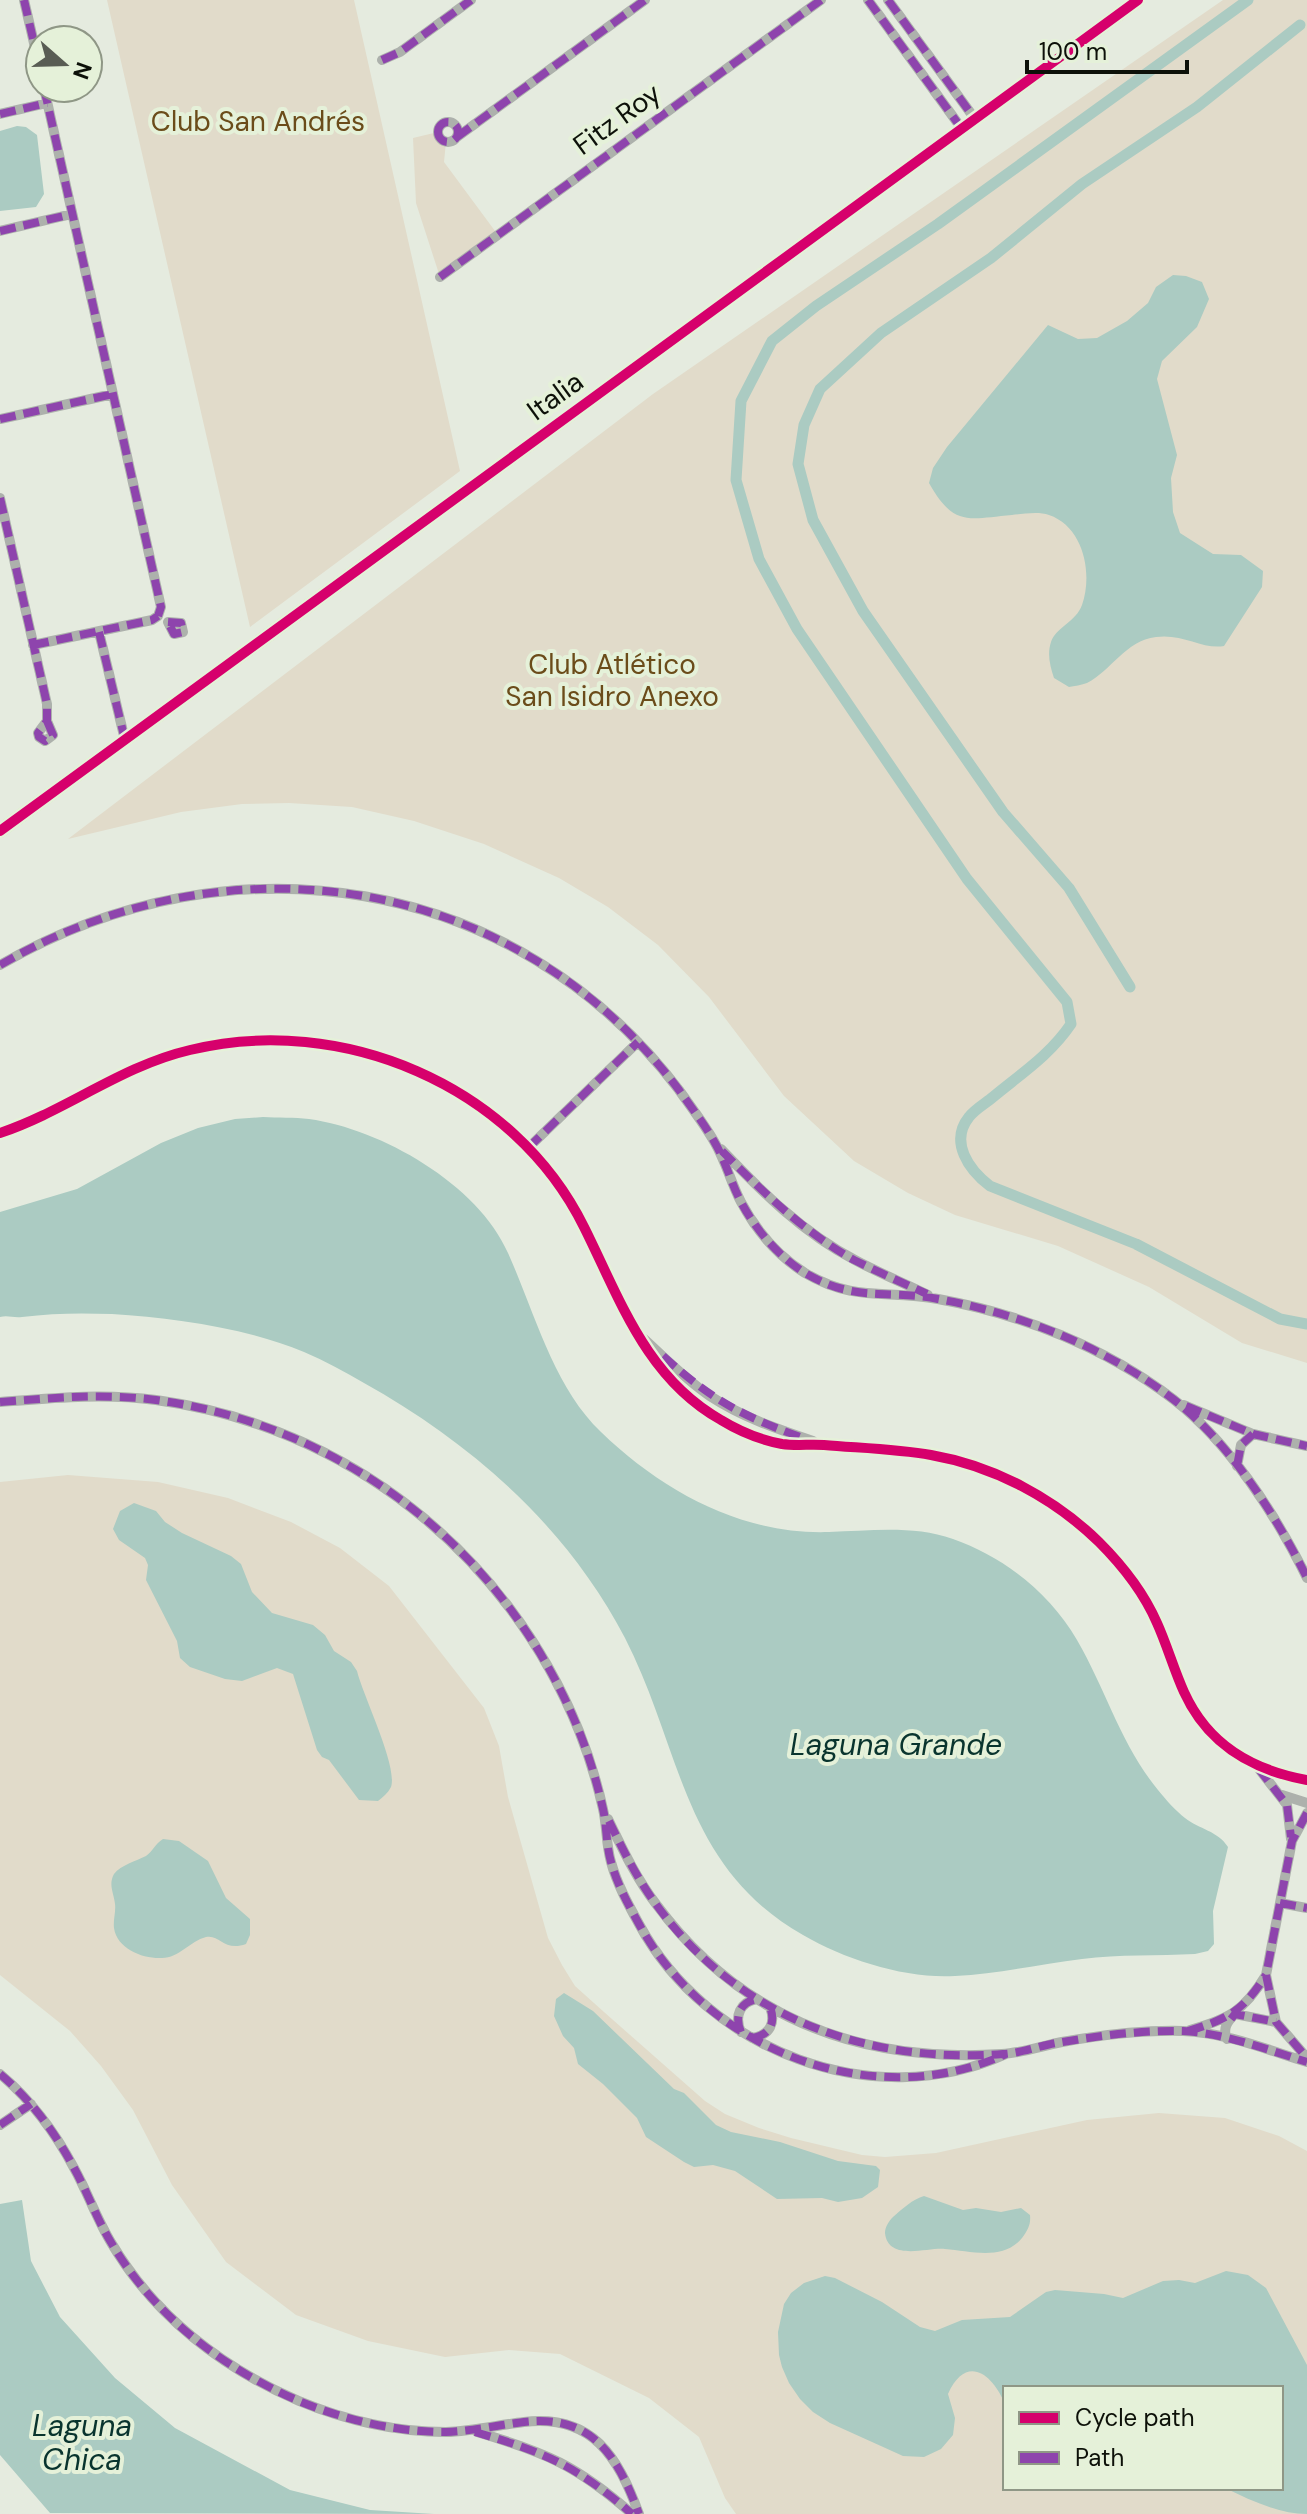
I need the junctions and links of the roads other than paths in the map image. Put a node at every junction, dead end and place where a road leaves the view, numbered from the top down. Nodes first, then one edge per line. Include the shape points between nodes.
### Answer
1 (24, 0) edge
2 (471, 0) edge
3 (645, 0) edge
4 (821, 0) edge
5 (868, 0) edge
6 (888, 0) edge
7 (1138, 0) edge
8 (900, 18) junction
9 (30, 24) edge
10 (888, 28) junction
11 (382, 60) dead end
12 (43, 104) edge
13 (47, 104) edge
14 (0, 114) edge
15 (975, 119) junction
16 (455, 125) junction
17 (469, 129) junction
18 (962, 129) junction
19 (457, 137) junction
20 (72, 214) junction
21 (0, 231) edge
22 (440, 277) dead end
23 (113, 394) junction
24 (0, 419) edge
25 (0, 498) edge
26 (99, 632) junction
27 (33, 645) junction
28 (47, 721) dead end
29 (125, 740) junction
30 (0, 831) edge
31 (0, 965) edge
32 (638, 1042) junction
33 (0, 1133) edge
34 (716, 1145) junction
35 (528, 1148) junction
36 (759, 1188) junction
37 (741, 1203) junction
38 (884, 1274) junction
39 (877, 1296) junction
40 (934, 1298) junction
41 (636, 1331) junction
42 (1175, 1400) junction
43 (0, 1402) edge
44 (1253, 1434) junction
45 (822, 1445) junction
46 (1307, 1446) edge
47 (1237, 1466) junction
48 (1307, 1578) edge
49 (1257, 1767) junction
50 (1288, 1777) junction
51 (1307, 1780) edge
52 (1282, 1796) junction
53 (1307, 1803) edge
54 (604, 1810) junction
55 (1307, 1813) edge
56 (1292, 1841) junction
57 (652, 1899) junction
58 (1280, 1903) junction
59 (1307, 1908) edge
60 (632, 1911) junction
61 (1266, 1975) junction
62 (757, 1999) junction
63 (770, 2007) junction
64 (1235, 2014) junction
65 (1278, 2027) junction
66 (1186, 2031) junction
67 (741, 2032) junction
68 (752, 2038) junction
69 (1227, 2039) junction
70 (1272, 2052) junction
71 (910, 2053) junction
72 (1006, 2054) junction
73 (1307, 2060) edge
74 (0, 2074) edge
75 (908, 2077) junction
76 (31, 2104) junction
77 (0, 2125) edge
78 (521, 2422) junction
79 (471, 2430) junction
80 (518, 2444) junction
81 (624, 2478) junction
82 (608, 2492) junction
83 (632, 2514) edge
84 (639, 2514) edge

1 - 9 street
2 - 11 street
3 - 17 street
4 - 22 street, Fitz Roy
5 - 10 street
6 - 8 street
7 - 15 street, Italia
8 - 10 street
8 - 15 street
10 - 18 street
12 - 14 street
13 - 20 street
15 - 18 street, Italia
16 - 17 street
16 - 19 street
16 - 19 street via 446,122 438,132 446,142
17 - 19 street
18 - 29 street, Italia
20 - 21 street
20 - 23 street
23 - 24 street
23 - 26 street via 163,619
25 - 27 street
26 - 27 street
26 - 29 street
27 - 28 street
29 - 30 street, Italia
31 - 32 street via 93,921 174,898 253,888 338,891 424,910 498,940 561,977
32 - 34 street
32 - 35 street
33 - 35 street via 171,1055 222,1044 300,1040 412,1069 469,1099
34 - 36 street
34 - 37 street
35 - 41 street via 579,1216
36 - 37 street via 748,1190
36 - 38 street via 827,1243
37 - 39 street via 771,1245 808,1274
38 - 39 street via 887,1287
38 - 40 street
39 - 40 street
40 - 42 street via 1064,1337
41 - 45 street via 717,1400
41 - 45 street via 664,1374 708,1413 781,1444
42 - 44 street
42 - 47 street
43 - 54 street via 90,1395 188,1405 287,1436 378,1483 475,1563 519,1619 578,1730
44 - 46 street
44 - 47 street via 1241,1445
45 - 49 street via 911,1452 965,1463 1010,1480 1070,1517 1099,1542 1140,1593 1199,1718
47 - 48 street via 1280,1526
49 - 50 street
49 - 52 street
50 - 51 street
50 - 52 street via 1280,1787
52 - 53 street
52 - 56 street
54 - 57 street
54 - 60 street via 611,1864
55 - 56 street
56 - 58 street
57 - 60 street via 642,1898
57 - 62 street via 695,1950
58 - 59 street
58 - 61 street
60 - 67 street via 679,1980
61 - 64 street
61 - 65 street
62 - 63 street
62 - 67 street via 739,2011
63 - 68 street via 772,2026
63 - 71 street via 862,2045
64 - 65 street
64 - 66 street
64 - 69 street via 1225,2029
65 - 70 street
65 - 73 street
66 - 69 street
66 - 72 street via 1091,2037
67 - 68 street
68 - 75 street via 832,2070
69 - 70 street
70 - 73 street
71 - 72 street
71 - 75 street via 916,2067
72 - 75 street via 964,2070
74 - 76 street
76 - 77 street
76 - 79 street via 69,2159 134,2278 208,2351 266,2386 335,2414 403,2429
78 - 79 street
78 - 80 street via 514,2432
78 - 81 street via 565,2424 591,2436 616,2460
79 - 80 street
80 - 82 street via 573,2468
81 - 82 street via 620,2490
81 - 84 street
82 - 83 street

